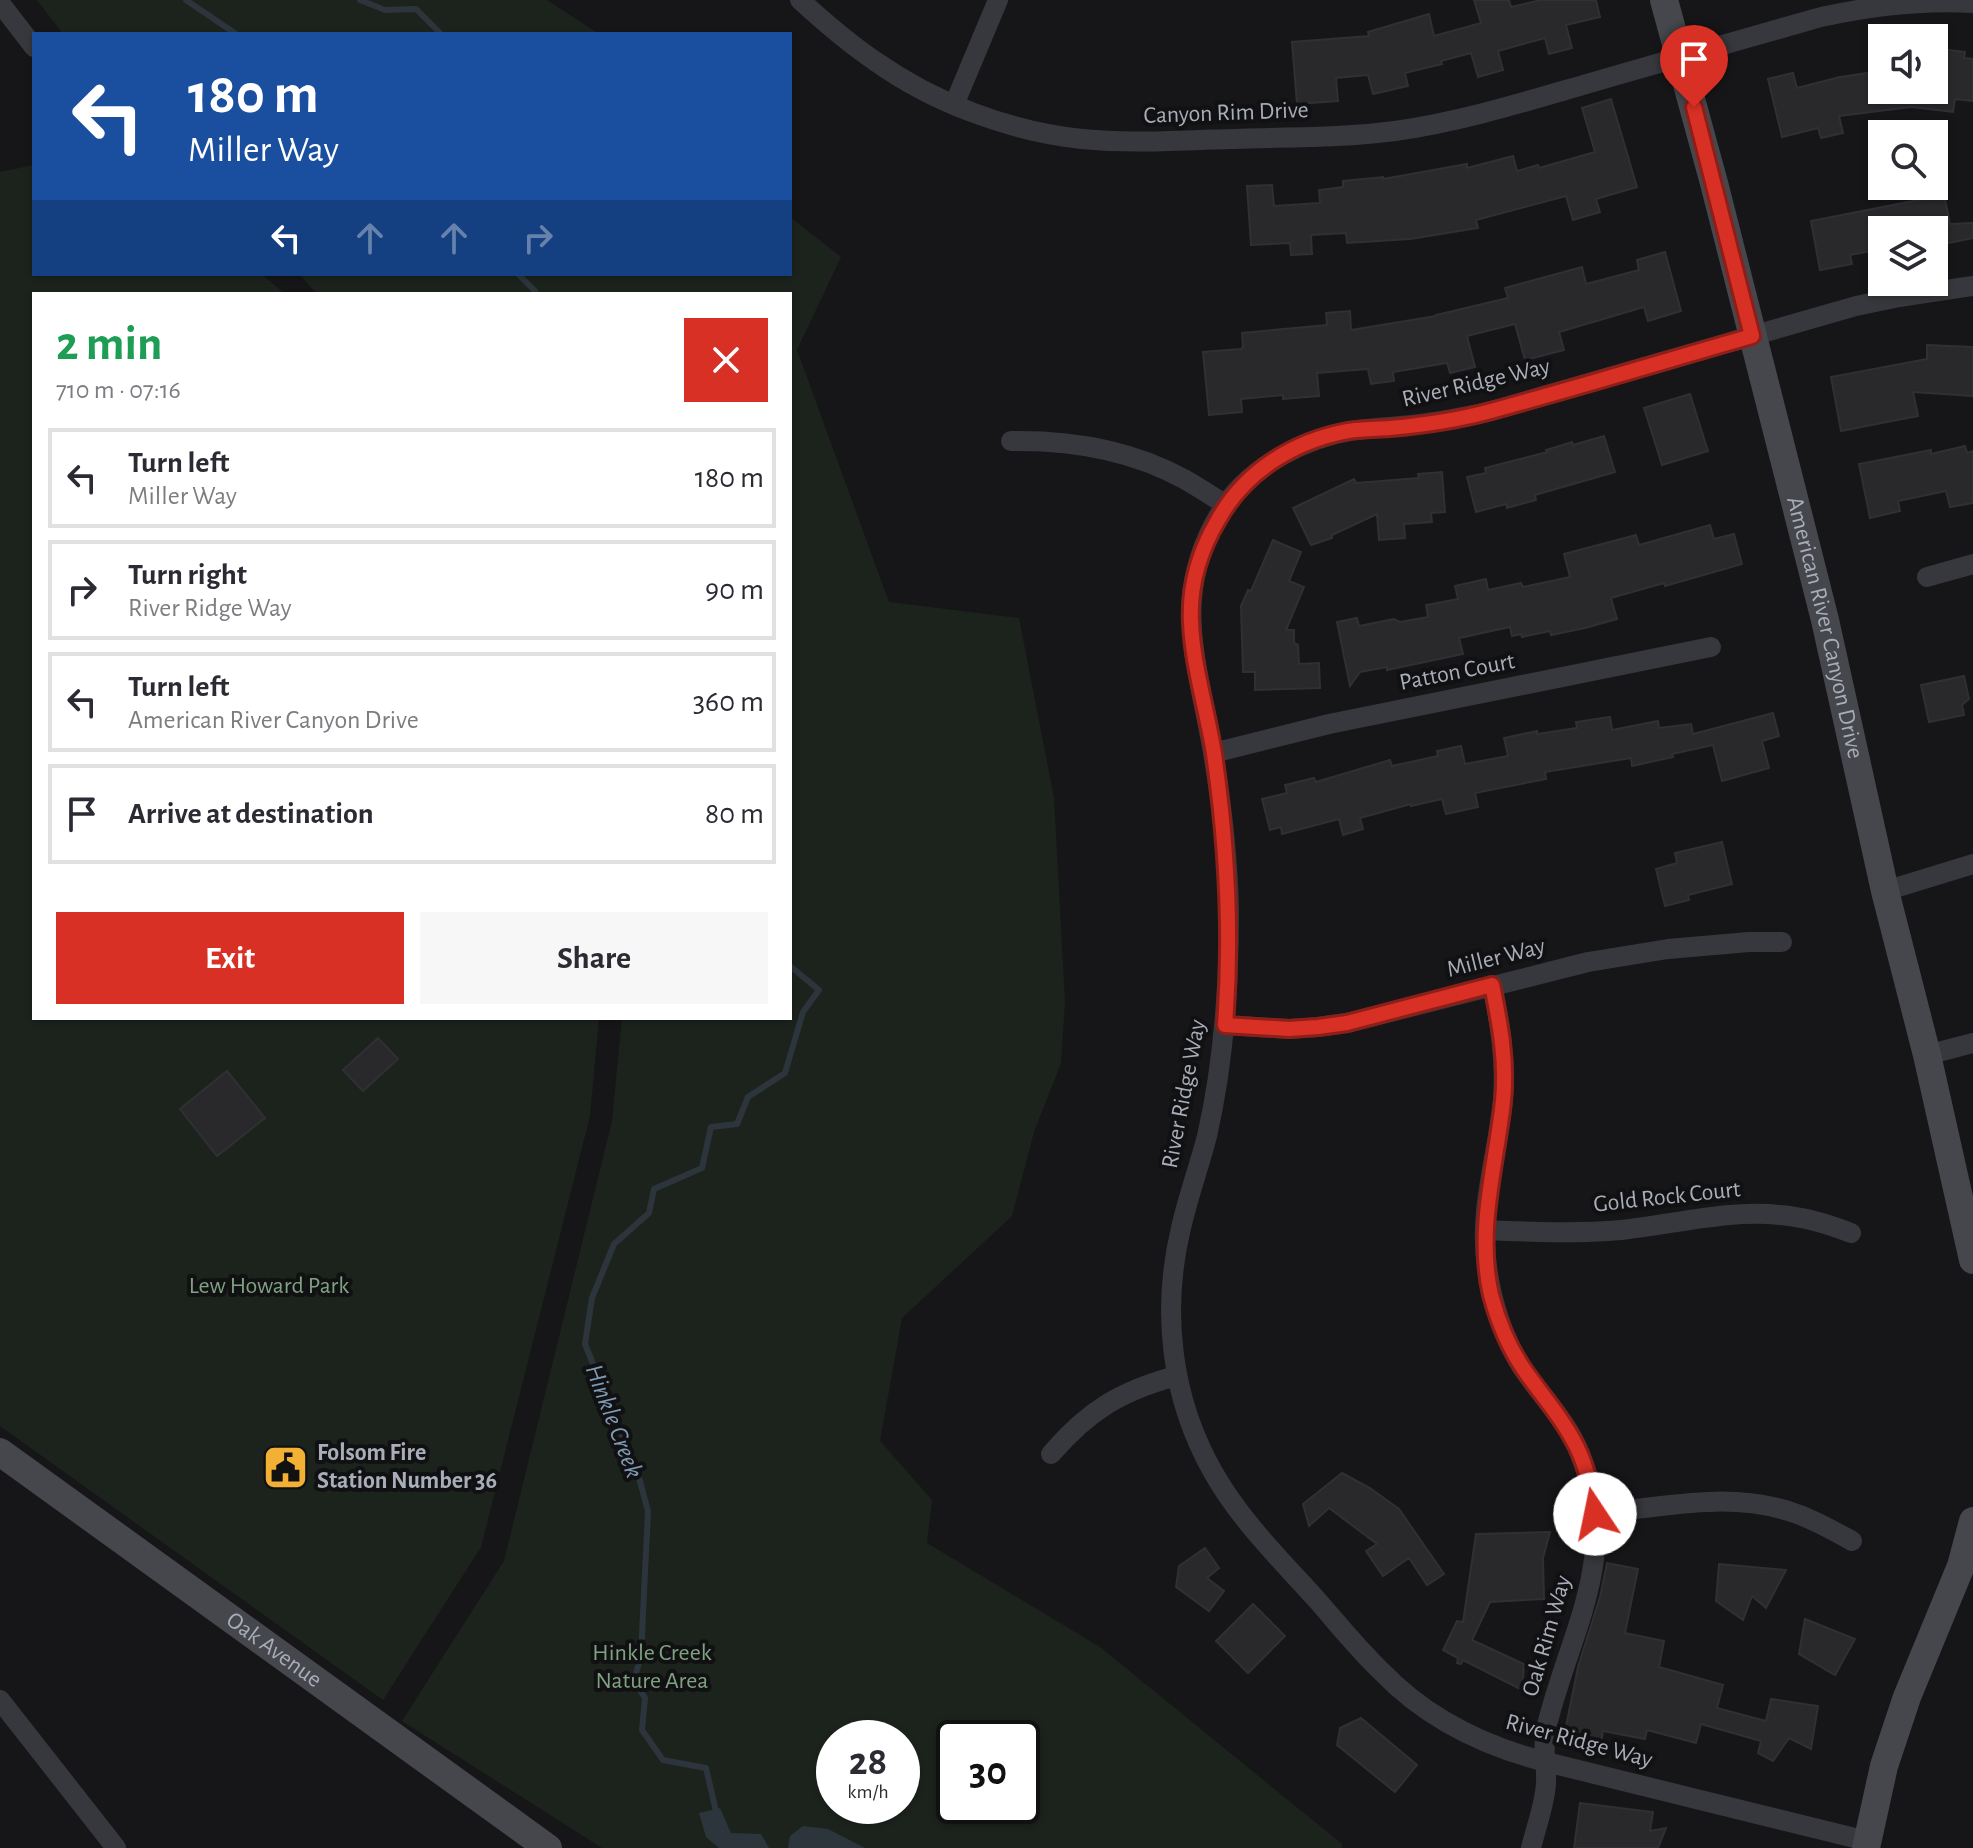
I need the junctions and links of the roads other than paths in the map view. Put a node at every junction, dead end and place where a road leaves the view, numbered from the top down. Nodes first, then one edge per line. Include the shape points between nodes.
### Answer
1 (800, 0) edge
2 (998, 0) edge
3 (1664, 0) edge
4 (0, 3) edge
5 (1973, 3) edge
6 (32, 44) edge
7 (1681, 57) junction
8 (954, 105) junction
9 (1973, 286) edge
10 (1752, 336) junction
11 (1011, 441) dead end
12 (1226, 505) junction
13 (1973, 564) edge
14 (1927, 577) dead end
15 (1711, 647) dead end
16 (1213, 753) junction
17 (1973, 864) edge
18 (1885, 891) junction
19 (1782, 942) dead end
20 (1492, 985) junction
21 (1225, 1025) junction
22 (1973, 1043) edge
23 (1927, 1055) junction
24 (1485, 1230) junction
25 (1851, 1233) dead end
26 (1973, 1260) edge
27 (1176, 1376) junction
28 (0, 1452) edge
29 (1051, 1454) dead end
30 (1595, 1514) junction
31 (1973, 1521) edge
32 (1852, 1541) dead end
33 (0, 1700) edge
34 (1546, 1762) junction
35 (1867, 1844) edge
36 (542, 1846) edge
37 (116, 1848) edge
38 (1531, 1848) edge

1 - 8 street, Canyon Rim Drive via 876,63
2 - 8 street
3 - 7 main road, American River Canyon Drive
4 - 6 street
5 - 7 street, Canyon Rim Drive via 1868,7
7 - 8 street, Canyon Rim Drive via 1446,122 1342,136 1081,139
7 - 10 main road, American River Canyon Drive
9 - 10 street, River Ridge Way via 1856,306
10 - 12 street, River Ridge Way via 1488,412 1313,440 1261,469
10 - 18 main road, American River Canyon Drive via 1825,620
11 - 12 street via 1085,445 1119,453 1182,478
12 - 16 street, River Ridge Way via 1204,546 1190,603
13 - 14 street
15 - 16 street, Patton Court via 1329,724
16 - 21 street, River Ridge Way via 1229,906
17 - 18 street
18 - 23 main road, American River Canyon Drive
19 - 20 street, Miller Way via 1668,949
20 - 21 street, Miller Way via 1347,1023 1289,1029
20 - 24 street, Oak Rim Way via 1504,1072
21 - 27 street, River Ridge Way via 1207,1137 1174,1261 1171,1329
22 - 23 street
23 - 26 main road, American River Canyon Drive
24 - 25 street, Gold Rock Court via 1619,1230 1777,1214
24 - 30 street, Oak Rim Way via 1491,1295 1501,1326 1573,1439
27 - 29 street via 1117,1397
27 - 34 street, River Ridge Way via 1196,1440 1230,1500 1382,1673 1465,1733
28 - 36 main road, Oak Avenue
30 - 32 street via 1730,1501 1794,1512
30 - 34 street, Oak Rim Way via 1595,1561 1545,1732
31 - 35 main road via 1961,1566 1902,1710
33 - 37 street
34 - 35 street, River Ridge Way
34 - 38 street, Oak Rim Way via 1546,1786

